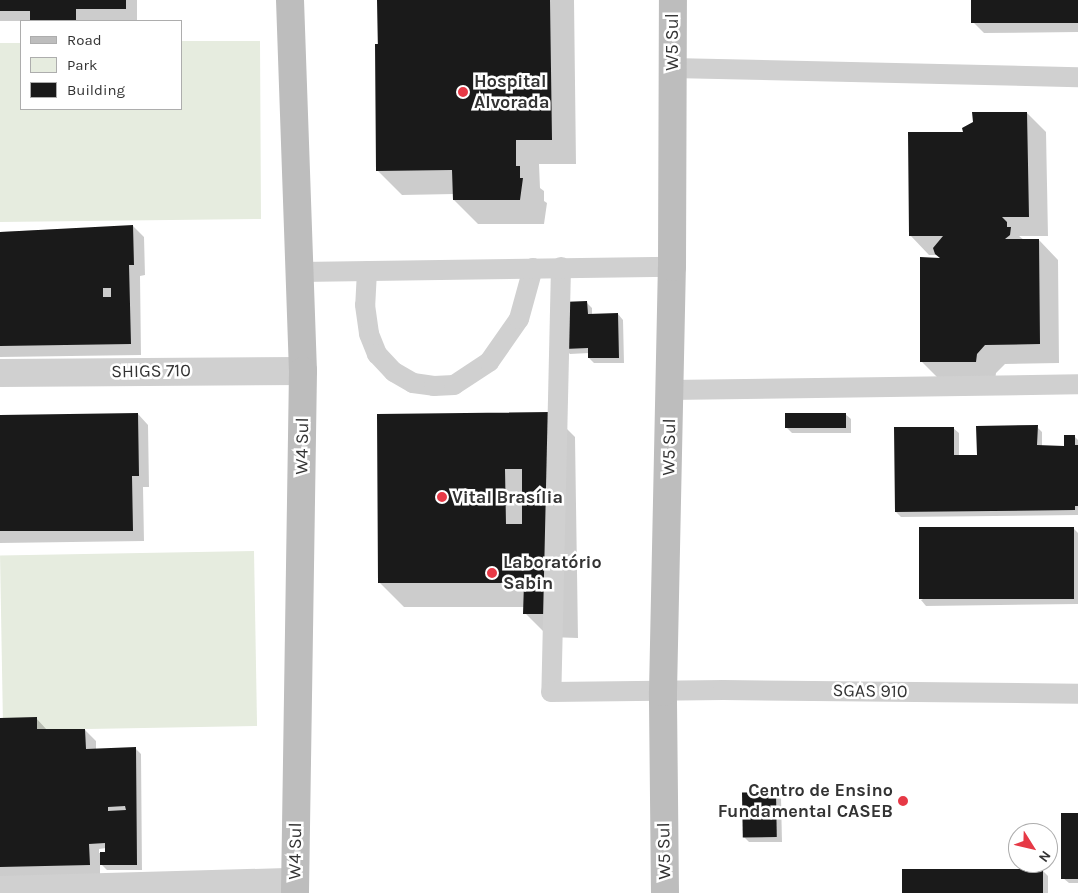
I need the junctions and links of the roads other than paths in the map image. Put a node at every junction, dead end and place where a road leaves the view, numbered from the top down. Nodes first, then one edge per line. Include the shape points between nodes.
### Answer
1 (290, 0) edge
2 (673, 0) edge
3 (672, 68) junction
4 (1078, 77) edge
5 (560, 267) junction
6 (672, 267) junction
7 (533, 268) junction
8 (367, 270) junction
9 (300, 272) junction
10 (303, 371) junction
11 (0, 373) edge
12 (1078, 384) edge
13 (670, 390) junction
14 (663, 692) junction
15 (1078, 694) edge
16 (295, 887) edge
17 (0, 890) edge
18 (665, 893) edge

1 - 9 main road, W4 Sul
2 - 3 main road, W5 Sul
3 - 4 lane
3 - 6 main road, W5 Sul
5 - 6 lane
5 - 7 lane
5 - 14 lane, SGAS 910 via 551,692
6 - 13 main road, W5 Sul
7 - 8 lane
7 - 8 lane via 519,319 488,362 454,384 434,386 413,383 394,372 377,354 369,334 365,305
8 - 9 lane
9 - 10 main road, W4 Sul
10 - 11 street, SHIGS 710
10 - 16 main road, W4 Sul
12 - 13 lane
13 - 14 main road, W5 Sul
14 - 15 lane, SGAS 910
14 - 18 main road, W5 Sul
16 - 17 street

